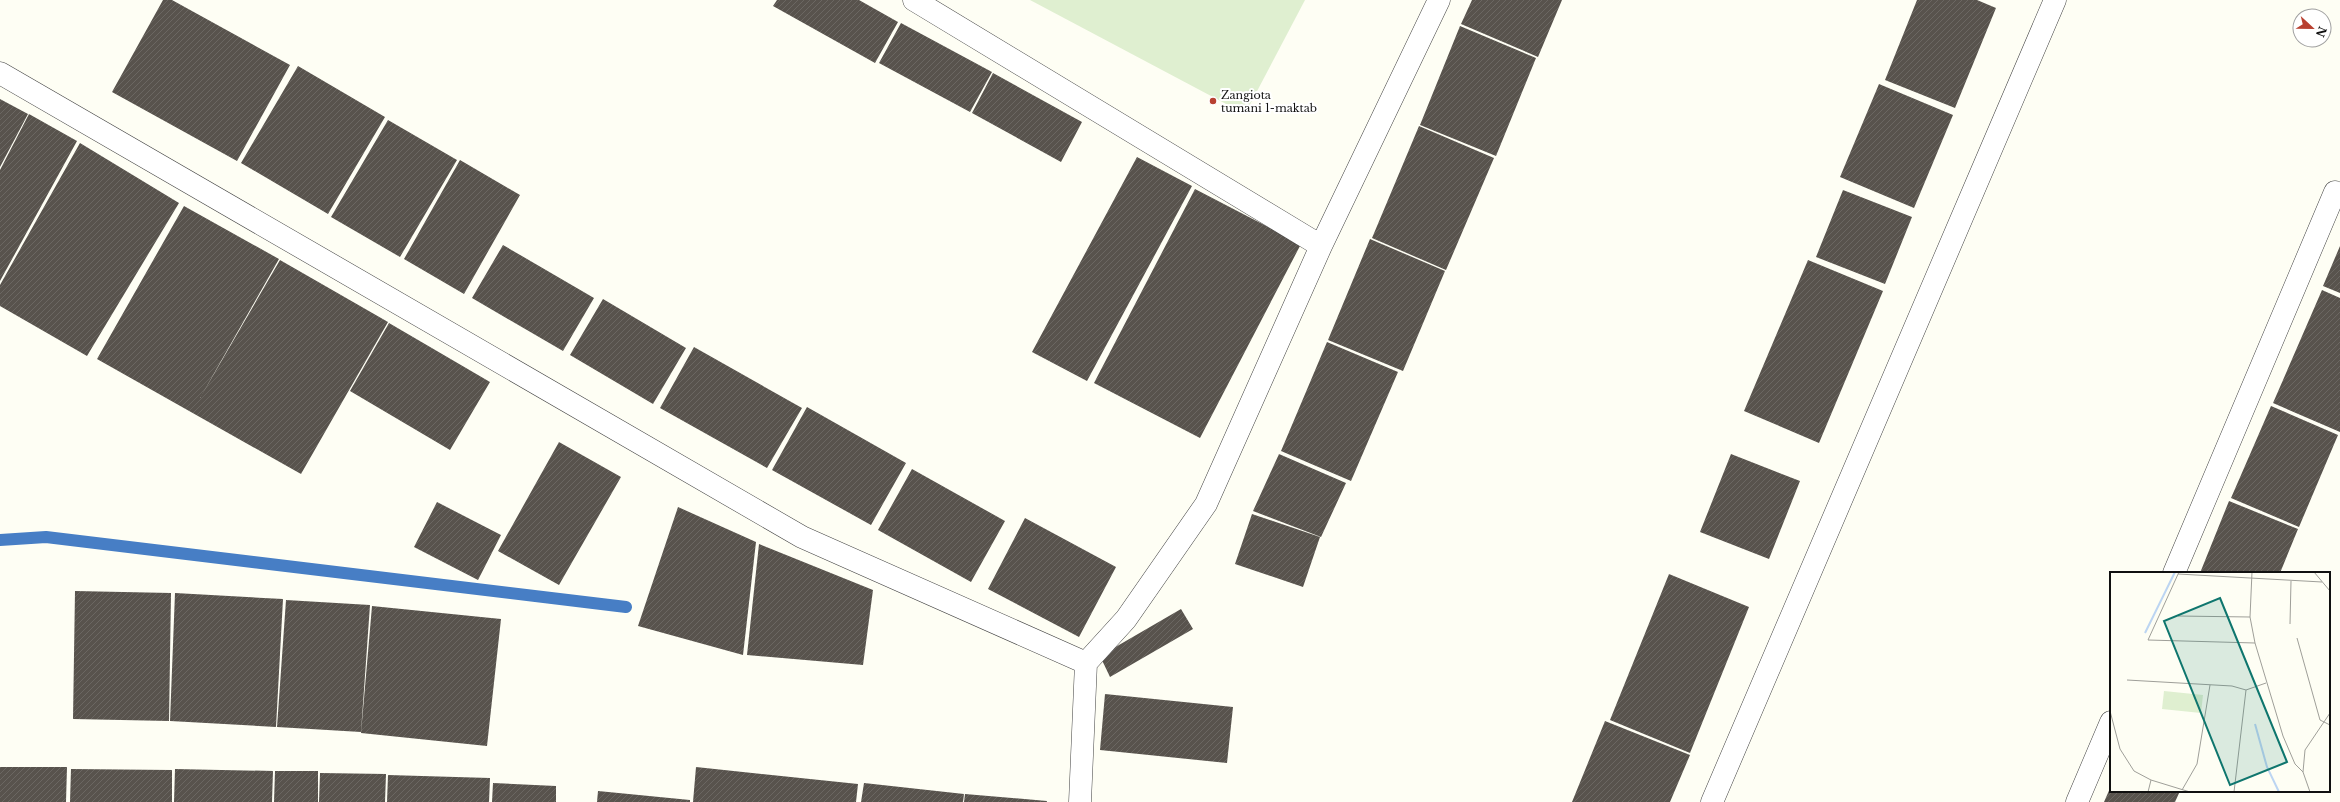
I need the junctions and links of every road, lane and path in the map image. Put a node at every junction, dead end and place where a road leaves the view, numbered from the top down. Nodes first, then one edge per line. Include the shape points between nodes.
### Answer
1 (914, 0) edge
2 (1439, 0) edge
3 (2055, 0) edge
4 (0, 73) edge
5 (2335, 192) dead end
6 (1321, 246) junction
7 (2174, 572) edge
8 (1086, 662) junction
9 (2110, 724) edge
10 (1080, 802) edge
11 (1712, 802) edge
12 (2077, 802) edge

1 - 6 street
2 - 6 street
3 - 11 street
4 - 8 street via 802,537
5 - 7 street
6 - 8 street via 1206,504 1126,619
8 - 10 street
9 - 12 street

